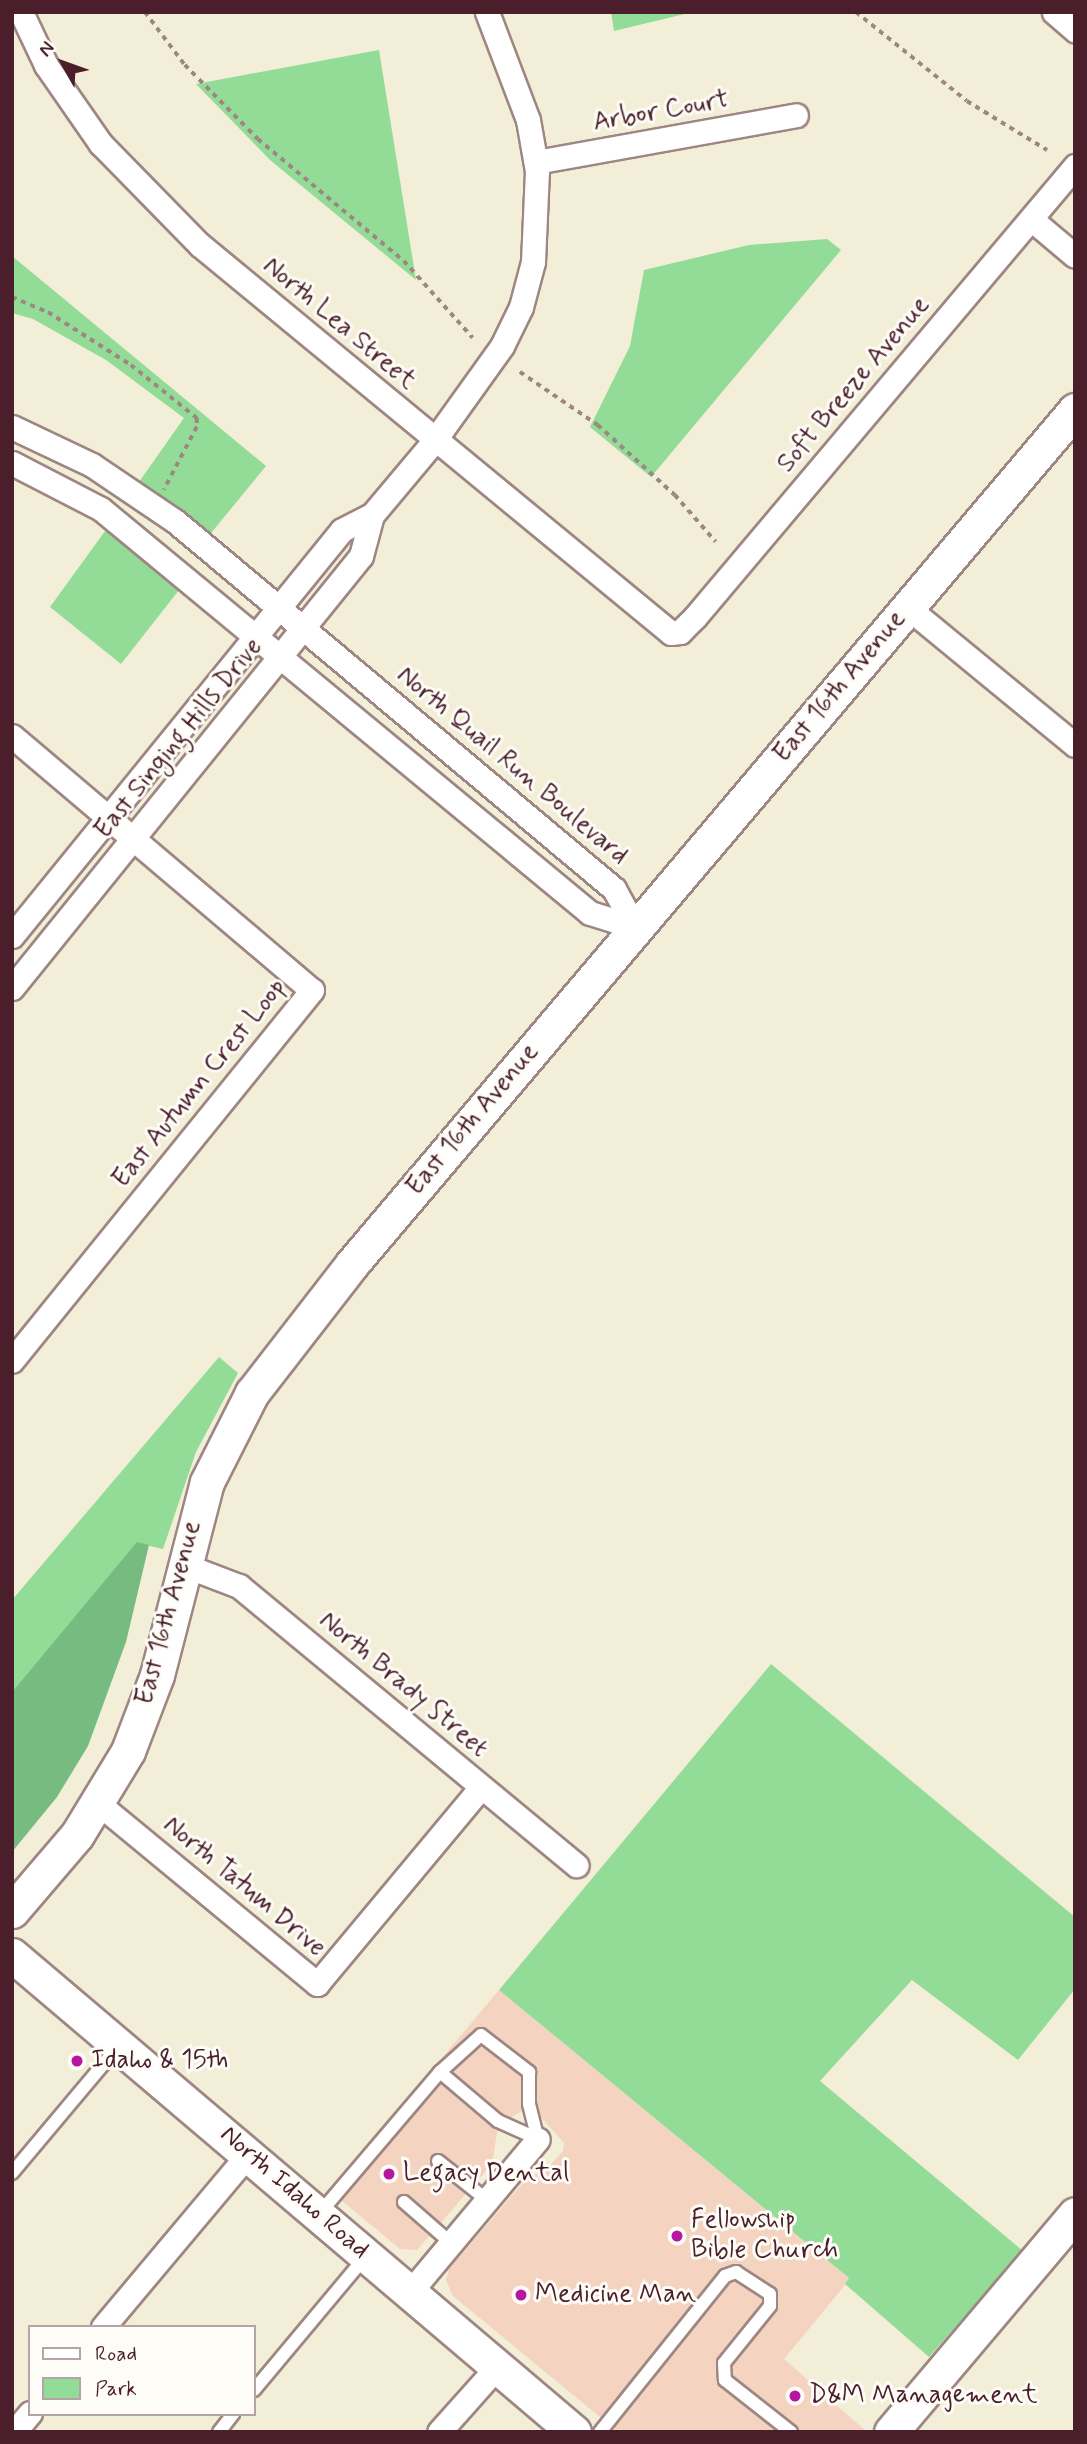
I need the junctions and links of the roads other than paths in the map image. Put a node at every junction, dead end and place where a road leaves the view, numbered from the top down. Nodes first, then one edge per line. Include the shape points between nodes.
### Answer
1 (21, 12) edge
2 (487, 12) edge
3 (1054, 12) edge
4 (1075, 30) edge
5 (796, 115) dead end
6 (536, 162) junction
7 (1075, 166) edge
8 (1031, 219) junction
9 (1075, 256) edge
10 (1072, 422) edge
11 (12, 427) edge
12 (434, 441) junction
13 (12, 463) edge
14 (372, 515) junction
15 (277, 607) junction
16 (907, 607) junction
17 (304, 629) junction
18 (671, 633) joint
19 (253, 635) junction
20 (281, 658) junction
21 (12, 736) edge
22 (1075, 745) edge
23 (107, 817) junction
24 (134, 839) junction
25 (635, 927) junction
26 (12, 936) edge
27 (12, 988) edge
28 (12, 1362) edge
29 (184, 1565) junction
30 (481, 1787) junction
31 (99, 1804) junction
32 (576, 1865) dead end
33 (12, 1911) edge
34 (12, 1955) edge
35 (120, 2045) junction
36 (440, 2073) junction
37 (538, 2139) junction
38 (249, 2153) junction
39 (438, 2161) dead end
40 (12, 2173) edge
41 (487, 2200) junction
42 (404, 2202) dead end
43 (319, 2214) junction
44 (1075, 2214) edge
45 (451, 2243) junction
46 (366, 2255) junction
47 (410, 2292) junction
48 (105, 2325) edge
49 (496, 2368) junction
50 (256, 2388) edge
51 (28, 2415) edge
52 (231, 2416) edge
53 (14, 2432) edge
54 (219, 2432) edge
55 (439, 2432) edge
56 (574, 2432) edge
57 (600, 2432) edge
58 (791, 2432) edge
59 (891, 2432) edge

1 - 12 street, North Lea Street via 46,65 74,107 136,184 200,245
2 - 6 street, East Singing Hills Drive via 515,80
3 - 4 street
5 - 6 street, Arbor Court
6 - 12 street, East Singing Hills Drive via 538,215 521,307 502,346
7 - 8 street, Soft Breeze Avenue
8 - 9 street
8 - 18 street, Soft Breeze Avenue via 695,617 680,632
10 - 16 street, East 16th Avenue
11 - 15 street, North Quail Run Boulevard via 56,445 131,489
12 - 14 street, East Singing Hills Drive
12 - 18 street, North Lea Street
13 - 19 street via 101,509
14 - 15 street, East Singing Hills Drive via 342,530
14 - 17 street, East Singing Hills Drive via 361,556
15 - 17 street, North Quail Run Boulevard
15 - 19 street, East Singing Hills Drive
16 - 22 street
16 - 25 street, East 16th Avenue
17 - 20 street, East Singing Hills Drive
17 - 25 street, North Quail Run Boulevard via 614,889
19 - 20 street
19 - 23 street, East Singing Hills Drive
20 - 24 street, East Singing Hills Drive
20 - 25 street via 590,913
21 - 23 street
23 - 24 street
23 - 26 street, East Singing Hills Drive
24 - 27 street, East Singing Hills Drive
24 - 28 street, East Autumn Crest Loop via 312,990
25 - 29 street, East 16th Avenue via 352,1264 252,1393 207,1482
29 - 30 street, North Brady Street via 239,1587
29 - 31 street, East 16th Avenue via 157,1675 128,1751
30 - 31 street, North Tatum Drive via 317,1984
30 - 32 street, North Brady Street
31 - 33 street, East 16th Avenue
34 - 35 street, North Idaho Road
35 - 38 street, North Idaho Road
35 - 40 lane
36 - 37 lane via 498,2121
36 - 37 lane via 481,2035 528,2072 529,2104
36 - 43 lane
37 - 41 street
38 - 43 street, North Idaho Road
38 - 48 street
39 - 41 lane
41 - 45 street
42 - 45 lane
43 - 46 street, North Idaho Road
44 - 59 street
45 - 47 street
46 - 47 street, North Idaho Road
46 - 50 lane
47 - 49 street, North Idaho Road
49 - 55 street
49 - 56 street, North Idaho Road
51 - 53 street
52 - 54 lane
57 - 58 lane via 726,2276 736,2272 770,2294 770,2306 724,2363 725,2380

